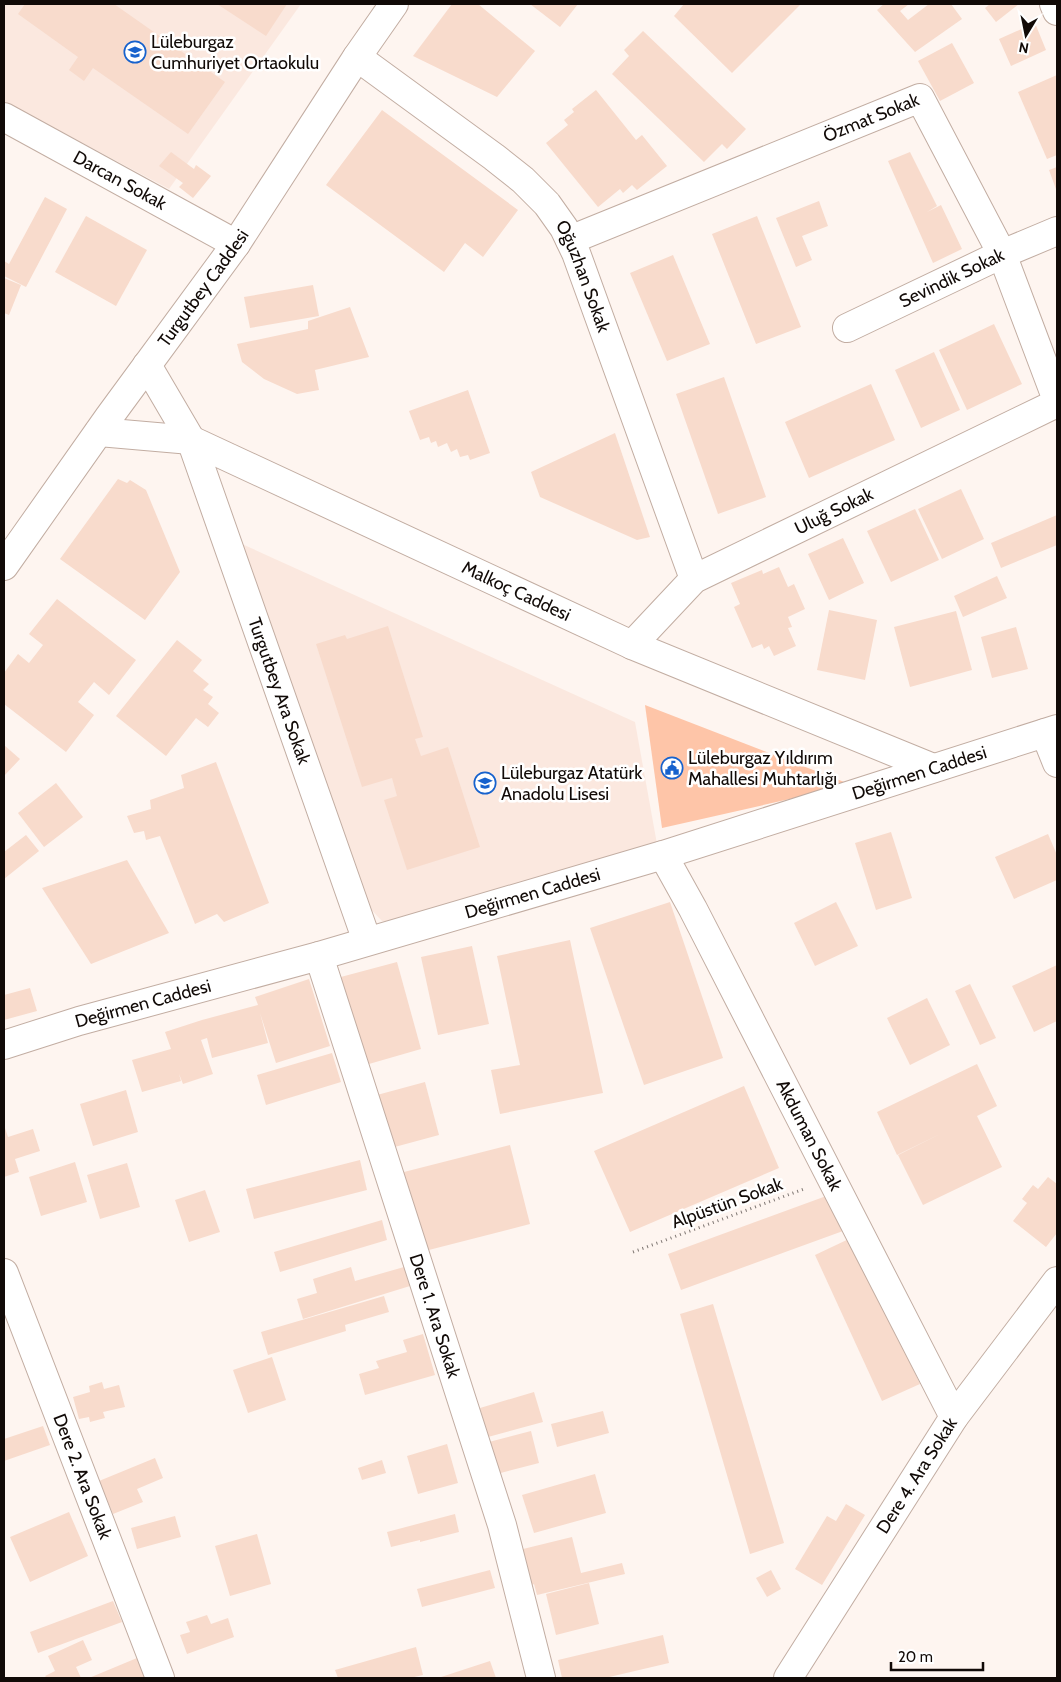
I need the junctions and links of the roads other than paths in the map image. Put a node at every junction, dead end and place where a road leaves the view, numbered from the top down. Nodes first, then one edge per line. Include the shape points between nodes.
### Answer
1 (394, 4) edge
2 (1054, 4) edge
3 (1057, 11) edge
4 (357, 57) junction
5 (4, 117) edge
6 (1057, 231) edge
7 (570, 240) junction
8 (236, 244) junction
9 (1002, 254) junction
10 (847, 328) dead end
11 (147, 365) junction
12 (1057, 402) edge
13 (99, 432) junction
14 (191, 440) junction
15 (4, 566) edge
16 (694, 579) junction
17 (632, 645) junction
18 (1051, 731) edge
19 (1057, 763) edge
20 (933, 768) junction
21 (663, 855) junction
22 (367, 941) junction
23 (319, 956) junction
24 (4, 1045) edge
25 (4, 1273) edge
26 (1057, 1280) edge
27 (954, 1417) junction
28 (160, 1678) edge
29 (541, 1678) edge
30 (788, 1678) edge

1 - 4 street, Turgutbey Caddesi
2 - 3 street
4 - 7 street, Oğuzhan Sokak via 524,180 547,204
4 - 8 street, Turgutbey Caddesi
5 - 8 street, Darcan Sokak
6 - 9 street, Sevindik Sokak
7 - 9 street, Özmat Sokak via 920,98
7 - 16 street, Oğuzhan Sokak
8 - 11 street, Turgutbey Caddesi
9 - 10 street, Sevindik Sokak
9 - 12 street, Özmat Sokak
11 - 13 street, Turgutbey Caddesi
11 - 14 street, Turgutbey Ara Sokak
12 - 16 street, Uluğ Sokak
13 - 14 street, Malkoç Caddesi
13 - 15 street, Turgutbey Caddesi
14 - 17 street, Malkoç Caddesi
14 - 22 street, Turgutbey Ara Sokak
16 - 17 street, Uluğ Sokak
17 - 20 street, Malkoç Caddesi
18 - 19 street
18 - 20 street, Değirmen Caddesi
20 - 21 street, Değirmen Caddesi
21 - 22 street, Değirmen Caddesi
21 - 27 street, Akduman Sokak
22 - 23 street, Değirmen Caddesi
23 - 24 street, Değirmen Caddesi via 79,1021
23 - 29 street, Dere 1. Ara Sokak via 502,1525
25 - 28 street, Dere 2. Ara Sokak
26 - 27 street, Dere 4. Ara Sokak
27 - 30 street, Dere 4. Ara Sokak

